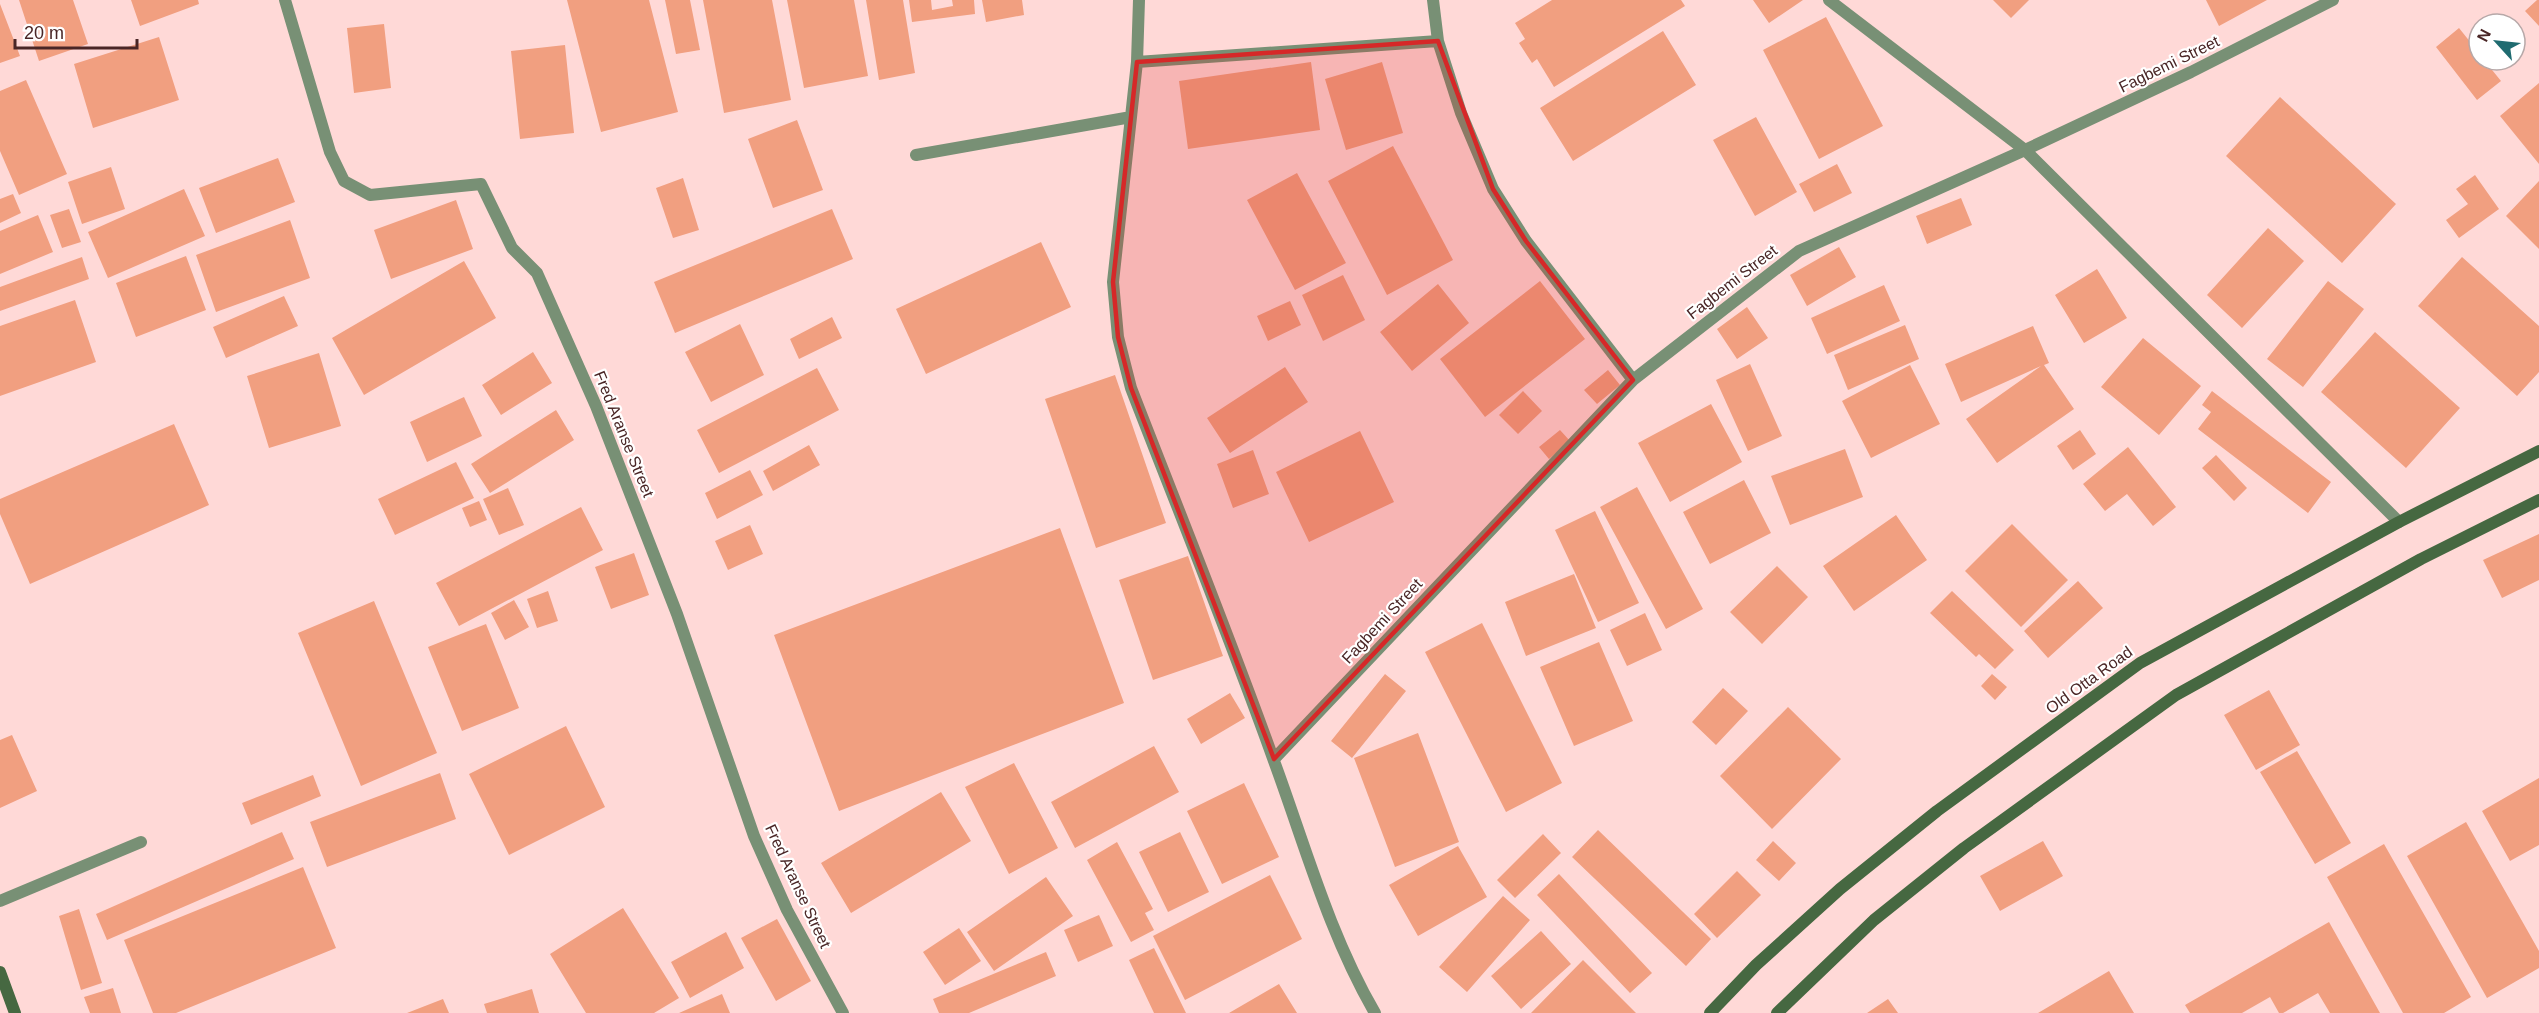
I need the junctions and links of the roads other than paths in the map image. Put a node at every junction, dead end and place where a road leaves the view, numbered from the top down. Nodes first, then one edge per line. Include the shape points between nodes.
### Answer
1 (288, 0) edge
2 (1139, 0) edge
3 (1433, 0) edge
4 (1829, 0) edge
5 (2333, 0) edge
6 (1438, 41) junction
7 (1137, 62) junction
8 (1131, 117) junction
9 (2025, 150) junction
10 (916, 155) dead end
11 (1634, 380) junction
12 (2539, 451) edge
13 (2539, 500) edge
14 (2399, 522) junction
15 (1274, 759) junction
16 (141, 842) dead end
17 (0, 901) edge
18 (0, 972) edge
19 (15, 1013) edge
20 (843, 1013) edge
21 (1375, 1013) edge
22 (1710, 1013) edge
23 (1777, 1013) edge

1 - 20 street, Fred Aranse Street via 330,152 344,181 370,195 481,184 513,248 537,273 636,507 754,836 787,910
2 - 7 street
3 - 6 street
4 - 9 street
5 - 9 street, Fagbemi Street
6 - 7 street
6 - 11 street via 1461,113 1493,189 1526,241
7 - 8 street
8 - 10 street
8 - 15 street via 1113,282 1118,337 1131,388
9 - 11 street, Fagbemi Street via 1799,251
9 - 14 street
11 - 15 street, Fagbemi Street
12 - 14 street, Old Otta Road
13 - 23 street via 2421,559 2176,695 1883,912
14 - 22 street, Old Otta Road via 2140,663 1937,811 1840,889
15 - 21 street via 1328,914
16 - 17 street
18 - 19 street

